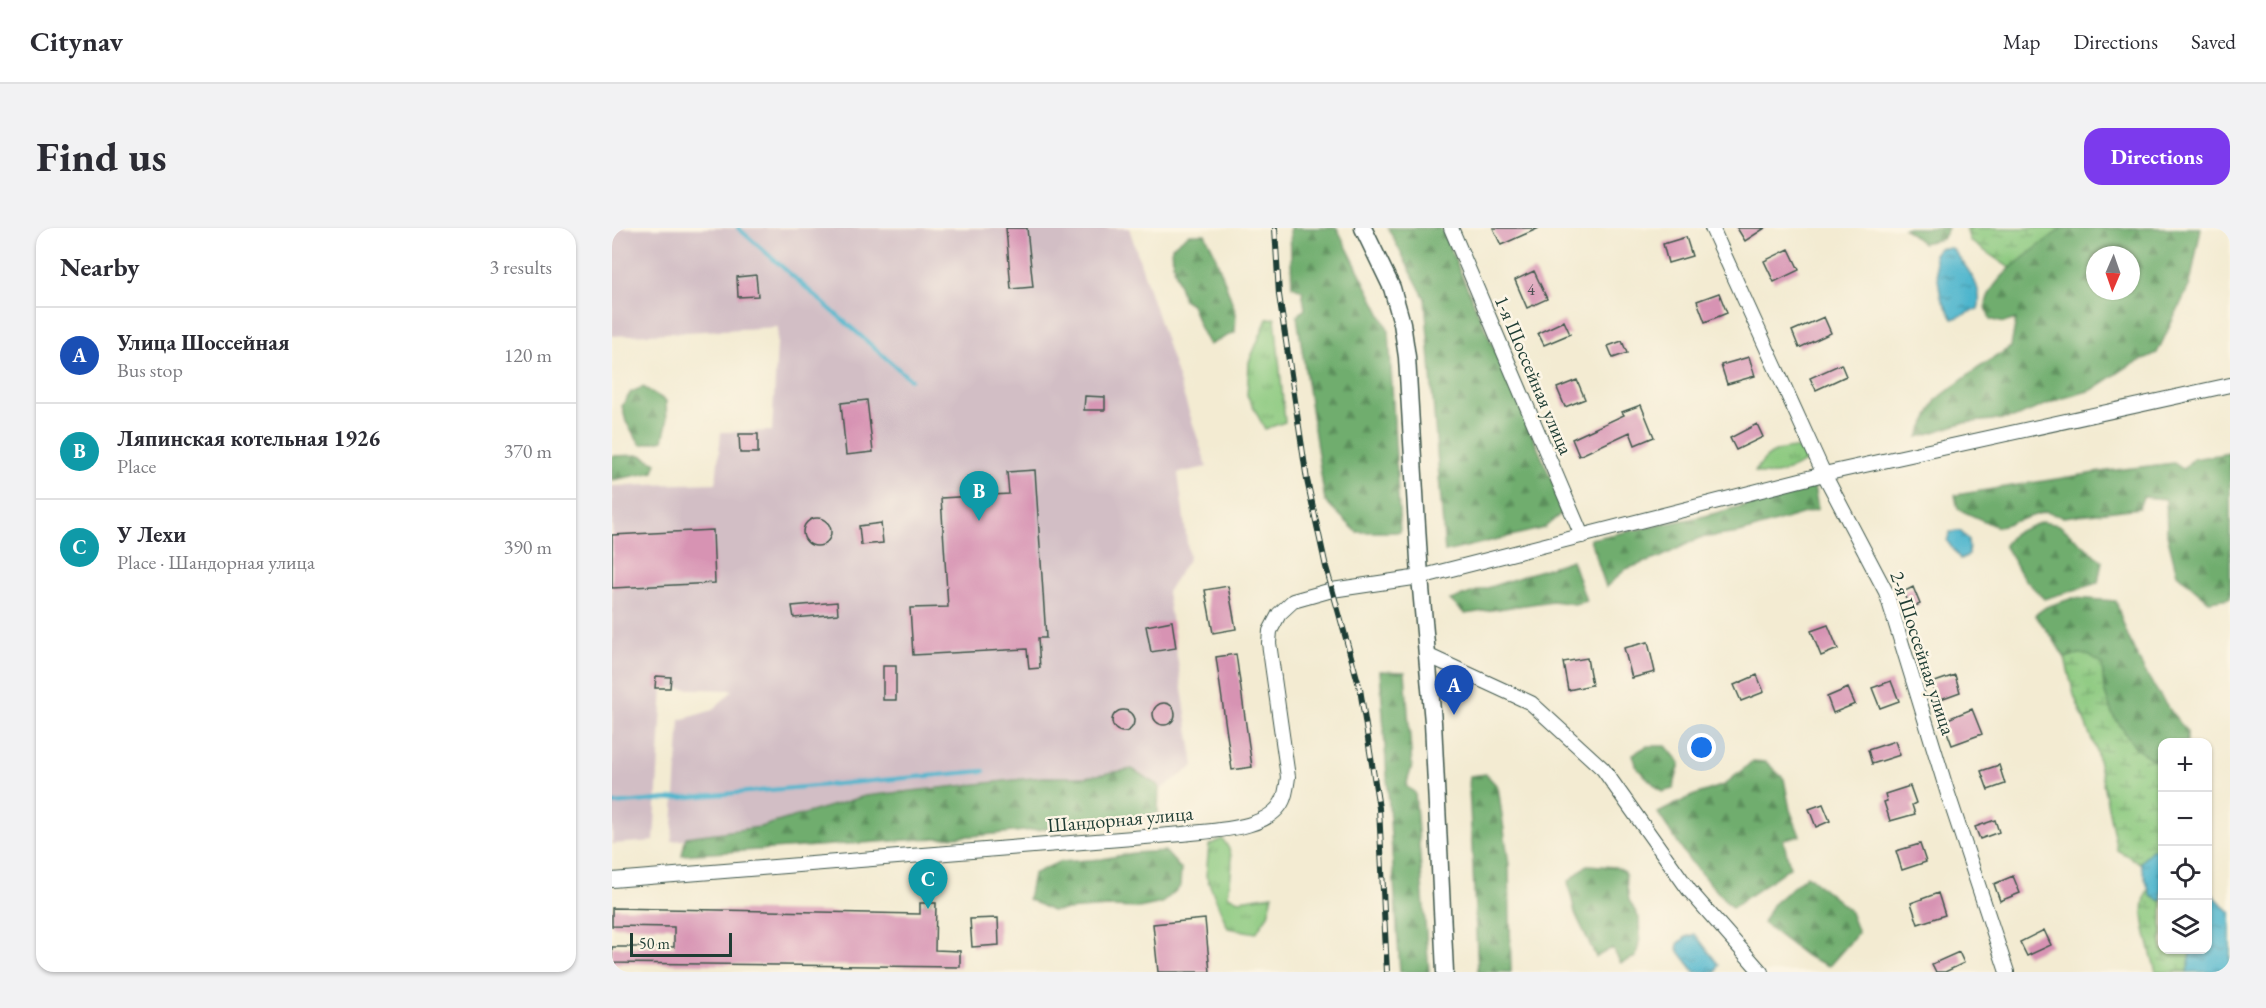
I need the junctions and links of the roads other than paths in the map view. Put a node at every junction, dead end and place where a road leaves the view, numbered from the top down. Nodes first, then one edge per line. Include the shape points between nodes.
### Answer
1 (1363, 228) edge
2 (1451, 228) edge
3 (1712, 228) edge
4 (2230, 385) edge
5 (1824, 474) junction
6 (1582, 536) junction
7 (1420, 577) junction
8 (1427, 655) junction
9 (612, 880) edge
10 (1445, 972) edge
11 (1761, 972) edge
12 (2007, 972) edge

1 - 7 main road via 1392,288 1402,323
2 - 6 street, 1-я Шоссейная улица
3 - 5 street, 2-я Шоссейная улица
4 - 5 street, Шандорная улица
5 - 6 street, Шандорная улица
5 - 12 street, 2-я Шоссейная улица via 1886,592
6 - 7 street, Шандорная улица
7 - 8 main road
7 - 9 street, Шандорная улица via 1332,590 1293,601 1279,614 1269,643 1288,777 1284,799 1272,816 1247,826
8 - 10 main road
8 - 11 street via 1531,703 1603,769 1689,890

